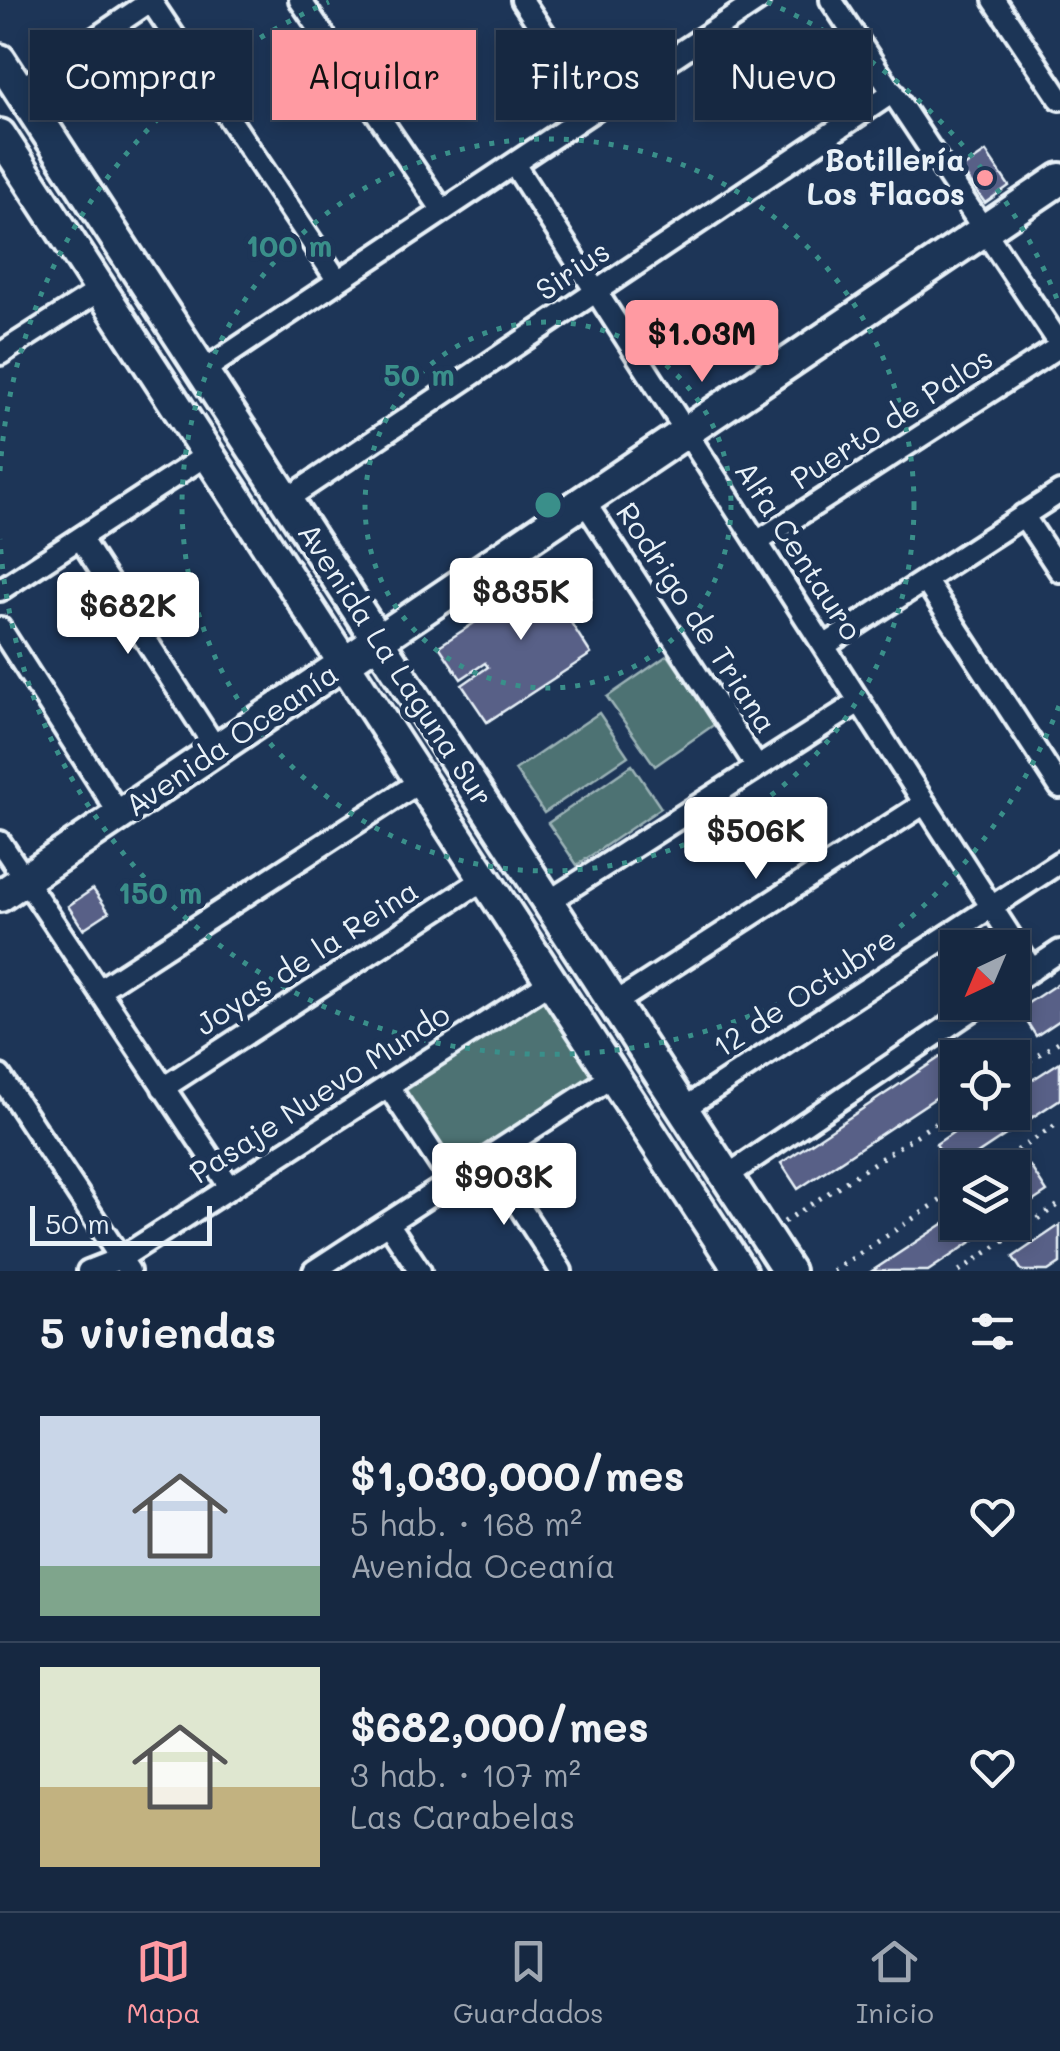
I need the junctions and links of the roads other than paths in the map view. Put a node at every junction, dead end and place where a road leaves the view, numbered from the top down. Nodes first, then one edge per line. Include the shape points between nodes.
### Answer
1 (151, 0) edge
2 (300, 0) edge
3 (522, 0) edge
4 (758, 0) edge
5 (830, 0) edge
6 (994, 0) edge
7 (542, 30) edge
8 (675, 56) edge
9 (0, 60) edge
10 (19, 90) junction
11 (893, 92) junction
12 (1060, 99) edge
13 (579, 120) edge
14 (0, 136) edge
15 (514, 164) junction
16 (1060, 180) edge
17 (443, 211) junction
18 (986, 230) junction
19 (338, 281) junction
20 (100, 290) junction
21 (596, 292) junction
22 (1060, 345) edge
23 (0, 354) edge
24 (203, 371) junction
25 (686, 432) junction
26 (208, 454) junction
27 (1060, 492) edge
28 (287, 499) junction
29 (584, 501) junction
30 (1024, 516) junction
31 (80, 538) junction
32 (757, 542) junction
33 (1060, 571) edge
34 (925, 580) junction
35 (0, 590) edge
36 (0, 628) edge
37 (378, 640) junction
38 (824, 646) junction
39 (344, 664) junction
40 (859, 702) junction
41 (217, 750) junction
42 (758, 768) junction
43 (421, 781) junction
44 (1060, 787) edge
45 (924, 803) junction
46 (120, 815) junction
47 (0, 842) edge
48 (1060, 862) edge
49 (484, 879) junction
50 (12, 888) edge
51 (548, 902) junction
52 (991, 907) junction
53 (1060, 952) edge
54 (1032, 970) joint
55 (551, 981) junction
56 (99, 990) junction
57 (615, 1004) junction
58 (957, 1020) edge
59 (0, 1076) edge
60 (613, 1076) junction
61 (388, 1086) junction
62 (163, 1088) junction
63 (683, 1109) junction
64 (488, 1158) junction
65 (726, 1176) junction
66 (451, 1181) junction
67 (230, 1188) junction
68 (388, 1222) junction
69 (125, 1264) edge
70 (88, 1271) edge
71 (314, 1271) edge
72 (420, 1271) edge
73 (562, 1271) edge
74 (740, 1271) edge
75 (788, 1271) edge

1 - 10 street
1 - 19 street
2 - 17 street
3 - 7 street
4 - 8 street
5 - 11 street
6 - 12 street
9 - 10 street, Avenida La Laguna Sur
10 - 24 street, Avenida La Laguna Sur
11 - 18 street
11 - 21 street, Sirius
13 - 15 street
14 - 20 street, Avenida La Laguna Sur
15 - 17 street
15 - 21 street, Alfa Centauro
16 - 18 street, Avenida Oceanía
17 - 19 street
18 - 22 street
18 - 25 street, Avenida Oceanía
19 - 24 street
20 - 23 street
20 - 26 street, Avenida La Laguna Sur
21 - 25 street, Alfa Centauro
21 - 28 street, Sirius
22 - 32 street, Puerto de Palos
24 - 28 street, Avenida La Laguna Sur
25 - 29 street, Avenida Oceanía
25 - 32 street, Alfa Centauro
26 - 31 street
26 - 39 street, Avenida La Laguna Sur
27 - 30 street
28 - 37 street, Avenida La Laguna Sur
29 - 37 street, Avenida Oceanía
29 - 42 street, Rodrigo de Triana
30 - 33 street
30 - 34 street
31 - 35 street
31 - 41 street
32 - 38 street, Alfa Centauro
34 - 38 street
34 - 44 street
36 - 46 street
37 - 39 street, Avenida Oceanía
37 - 51 street, Avenida La Laguna Sur
38 - 40 street, Alfa Centauro
39 - 41 street, Avenida Oceanía
39 - 43 street, Avenida La Laguna Sur
40 - 42 street
40 - 45 street, Alfa Centauro
41 - 46 street, Avenida Oceanía
42 - 51 street
43 - 49 street, Avenida La Laguna Sur
43 - 56 street
45 - 52 street, Alfa Centauro
45 - 57 street
46 - 50 street, Avenida Oceanía
47 - 50 street
48 - 52 street, 12 de Octubre
49 - 55 street, Avenida La Laguna Sur
49 - 62 street, Joyas de la Reina
50 - 56 street
51 - 57 street, Avenida La Laguna Sur
52 - 54 street, Alfa Centauro
52 - 63 street, 12 de Octubre
53 - 54 street
55 - 60 street, Avenida La Laguna Sur
55 - 61 street, Pasaje Nuevo Mundo
56 - 62 street
57 - 63 street, Avenida La Laguna Sur
58 - 65 street
59 - 69 street
60 - 64 street
60 - 74 street, Avenida La Laguna Sur
61 - 66 street
61 - 67 street, Pasaje Nuevo Mundo
62 - 67 street
63 - 65 street, Avenida La Laguna Sur
64 - 66 street
64 - 73 street
65 - 75 street, Avenida La Laguna Sur
66 - 68 street
67 - 69 street, Pasaje Nuevo Mundo
68 - 71 street
68 - 72 street
69 - 70 street, Pasaje Nuevo Mundo

